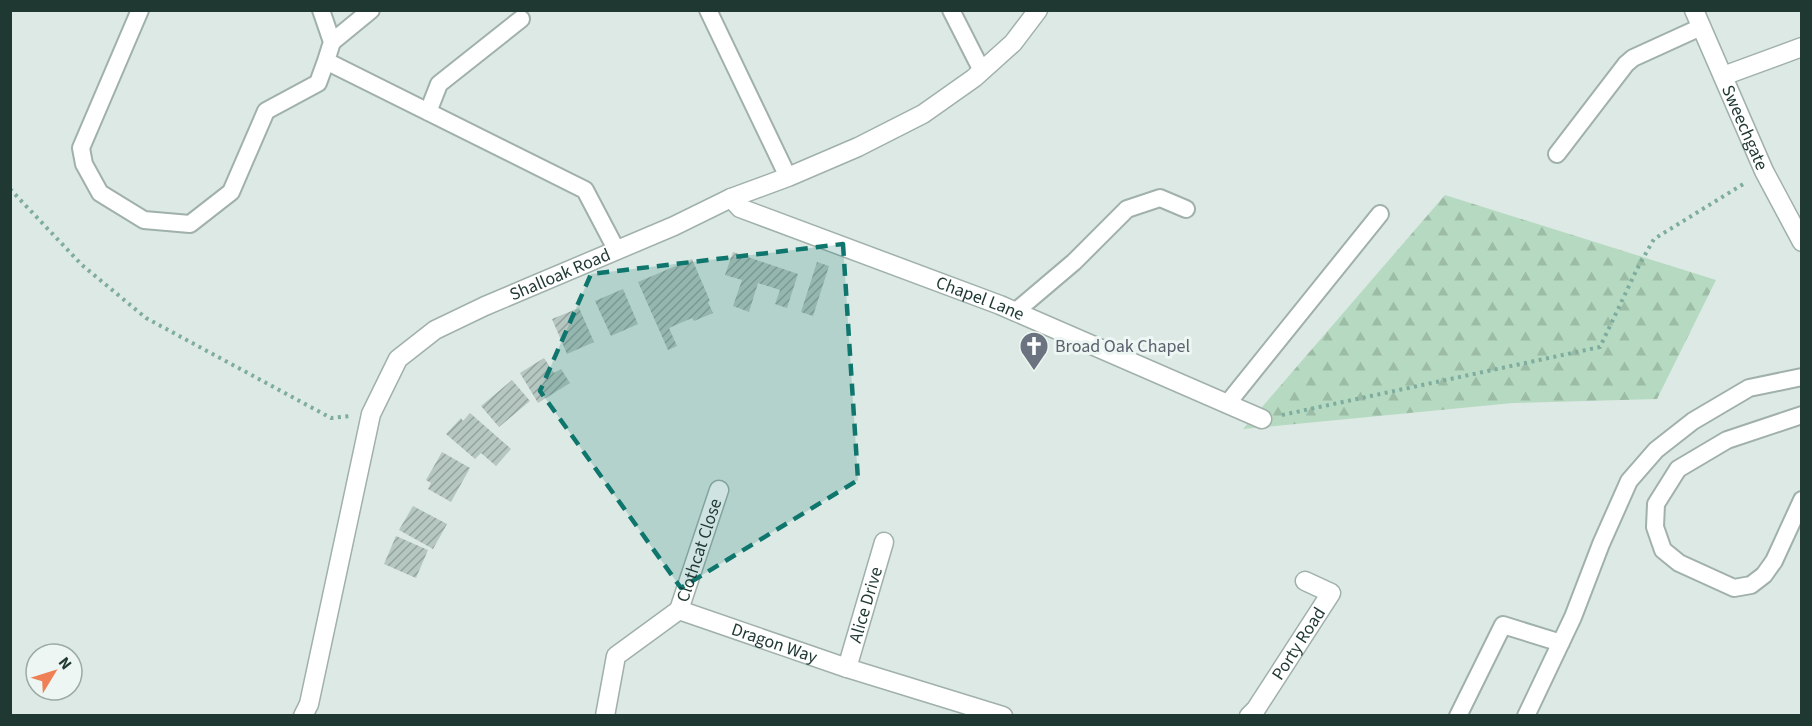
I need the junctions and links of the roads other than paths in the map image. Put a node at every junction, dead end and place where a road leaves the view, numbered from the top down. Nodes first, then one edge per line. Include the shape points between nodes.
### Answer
1 (140, 10) edge
2 (321, 10) edge
3 (371, 10) edge
4 (708, 10) edge
5 (951, 10) edge
6 (1038, 10) edge
7 (1697, 19) edge
8 (521, 20) dead end
9 (333, 42) junction
10 (1802, 47) edge
11 (326, 61) junction
12 (982, 71) junction
13 (1723, 76) junction
14 (428, 112) junction
15 (1557, 154) dead end
16 (788, 177) junction
17 (731, 198) junction
18 (1186, 209) dead end
19 (1380, 214) dead end
20 (1802, 242) edge
21 (616, 249) junction
22 (1015, 312) junction
23 (1802, 377) edge
24 (1227, 404) junction
25 (1802, 415) edge
26 (1262, 419) road end
27 (719, 490) dead end
28 (1802, 500) edge
29 (884, 542) dead end
30 (1305, 581) dead end
31 (679, 610) junction
32 (1561, 643) junction
33 (847, 668) junction
34 (303, 716) edge
35 (605, 716) edge
36 (1003, 716) edge
37 (1249, 716) edge
38 (1458, 716) edge
39 (1526, 716) edge

1 - 11 lane via 81,148 84,164 100,193 144,220 190,224 231,192 266,111 318,83
2 - 9 lane
3 - 9 lane
4 - 16 lane
5 - 12 lane
6 - 12 street, Shalloak Road via 1013,43
7 - 13 street, Sweechgate
7 - 15 lane via 1632,58
8 - 14 lane via 440,84
9 - 11 lane
10 - 13 street
11 - 14 lane
12 - 16 street, Shalloak Road via 923,114
13 - 20 street, Sweechgate via 1764,171
14 - 21 lane via 585,190
16 - 17 street, Shalloak Road
17 - 21 street, Shalloak Road
17 - 22 street, Chapel Lane via 740,208
18 - 22 lane via 1160,198 1127,209 1074,262
19 - 24 lane
21 - 34 street, Shalloak Road via 435,330 398,359 371,414 309,704
22 - 24 street, Chapel Lane
23 - 32 lane via 1749,388 1693,421 1656,450 1629,481
24 - 26 street, Chapel Lane
25 - 28 lane via 1727,440 1678,469 1656,504 1655,527 1663,550 1679,563 1734,588 1750,585 1764,574
27 - 31 street, Clothcat Close
29 - 33 street, Alice Drive
30 - 37 street, Porty Road via 1331,592
31 - 33 street, Dragon Way
31 - 35 street via 616,656
32 - 38 lane via 1503,625
32 - 39 lane
33 - 36 street, Dragon Way

